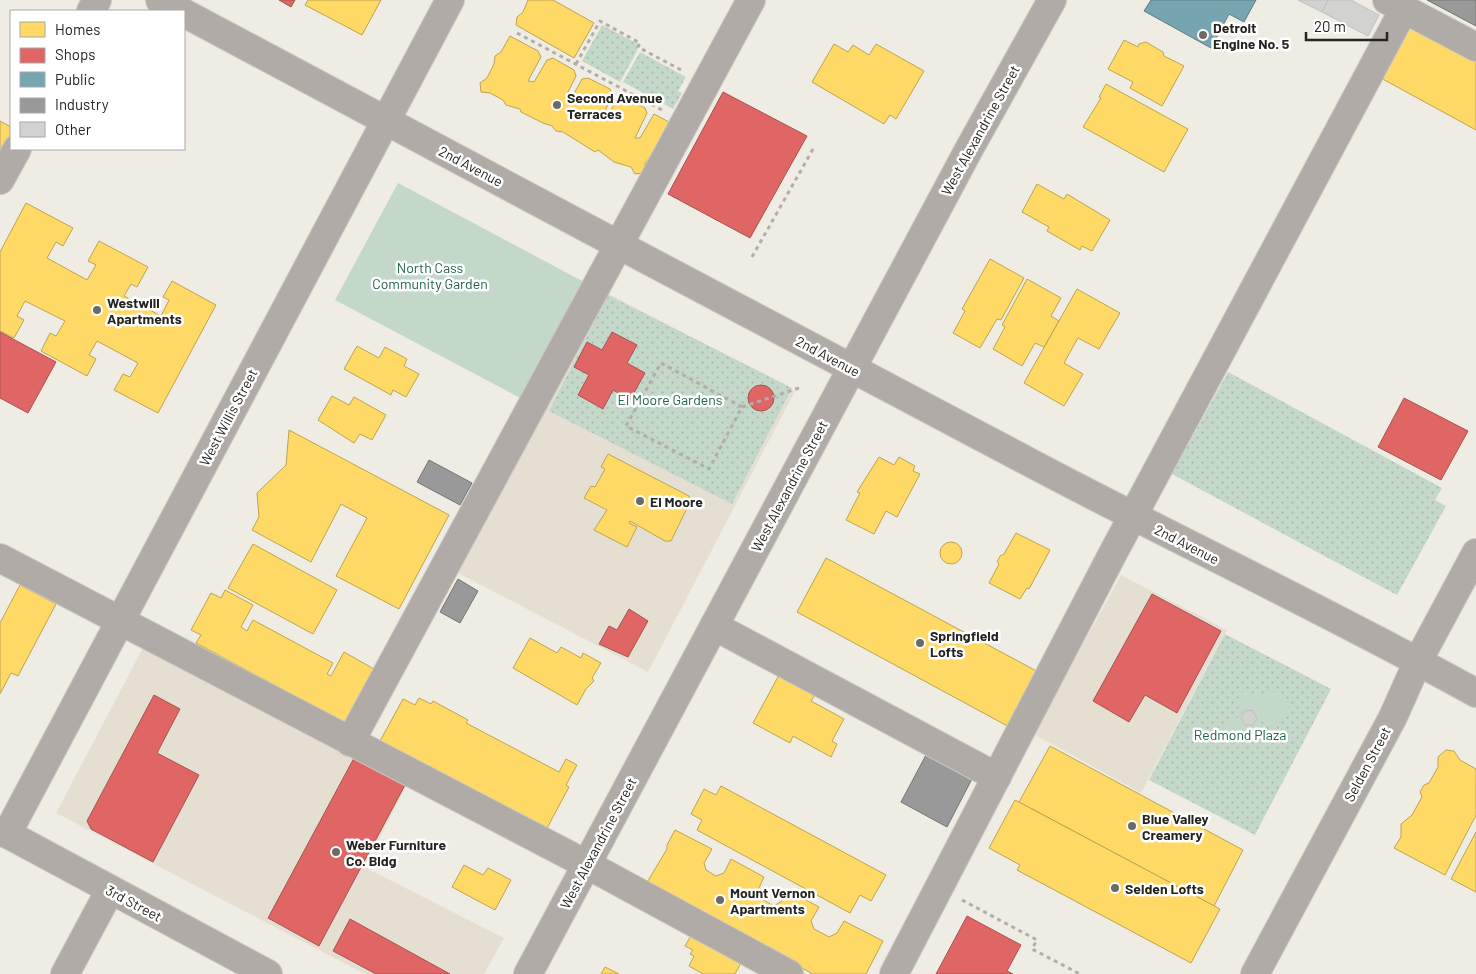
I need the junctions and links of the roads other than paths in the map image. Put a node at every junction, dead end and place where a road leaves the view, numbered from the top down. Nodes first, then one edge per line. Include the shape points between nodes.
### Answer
1 (160, 0) edge
2 (450, 0) edge
3 (751, 0) edge
4 (1052, 0) edge
5 (1395, 5) edge
6 (178, 10) edge
7 (185, 14) edge
8 (1476, 48) edge
9 (385, 120) junction
10 (16, 150) edge
11 (0, 180) edge
12 (620, 245) junction
13 (851, 369) junction
14 (1133, 516) junction
15 (1476, 553) edge
16 (0, 558) edge
17 (120, 622) junction
18 (714, 626) junction
19 (1418, 661) junction
20 (1476, 693) edge
21 (350, 742) junction
22 (997, 777) junction
23 (4, 832) edge
24 (586, 864) junction
25 (110, 890) junction
26 (65, 974) edge
27 (268, 974) edge
28 (528, 974) edge
29 (789, 974) edge
30 (894, 974) edge
31 (1255, 974) edge

1 - 6 street, 2nd Avenue
2 - 9 street, West Willis Street
3 - 12 street
4 - 13 street, West Alexandrine Street
5 - 8 street
5 - 14 street
7 - 9 street, 2nd Avenue
9 - 12 street, 2nd Avenue
9 - 17 street, West Willis Street
10 - 11 street
12 - 13 street, 2nd Avenue
12 - 21 street
13 - 14 street, 2nd Avenue
13 - 18 street, West Alexandrine Street
14 - 19 street, 2nd Avenue
14 - 22 street
15 - 19 street, Selden Street
16 - 17 street
17 - 21 street
17 - 23 street, West Willis Street
18 - 22 street
18 - 24 street, West Alexandrine Street
19 - 20 street, 2nd Avenue
19 - 31 street, Selden Street via 1393,716
21 - 24 street
22 - 30 street
23 - 25 street, 3rd Street
24 - 28 street, West Alexandrine Street
24 - 29 street
25 - 26 street
25 - 27 street, 3rd Street

